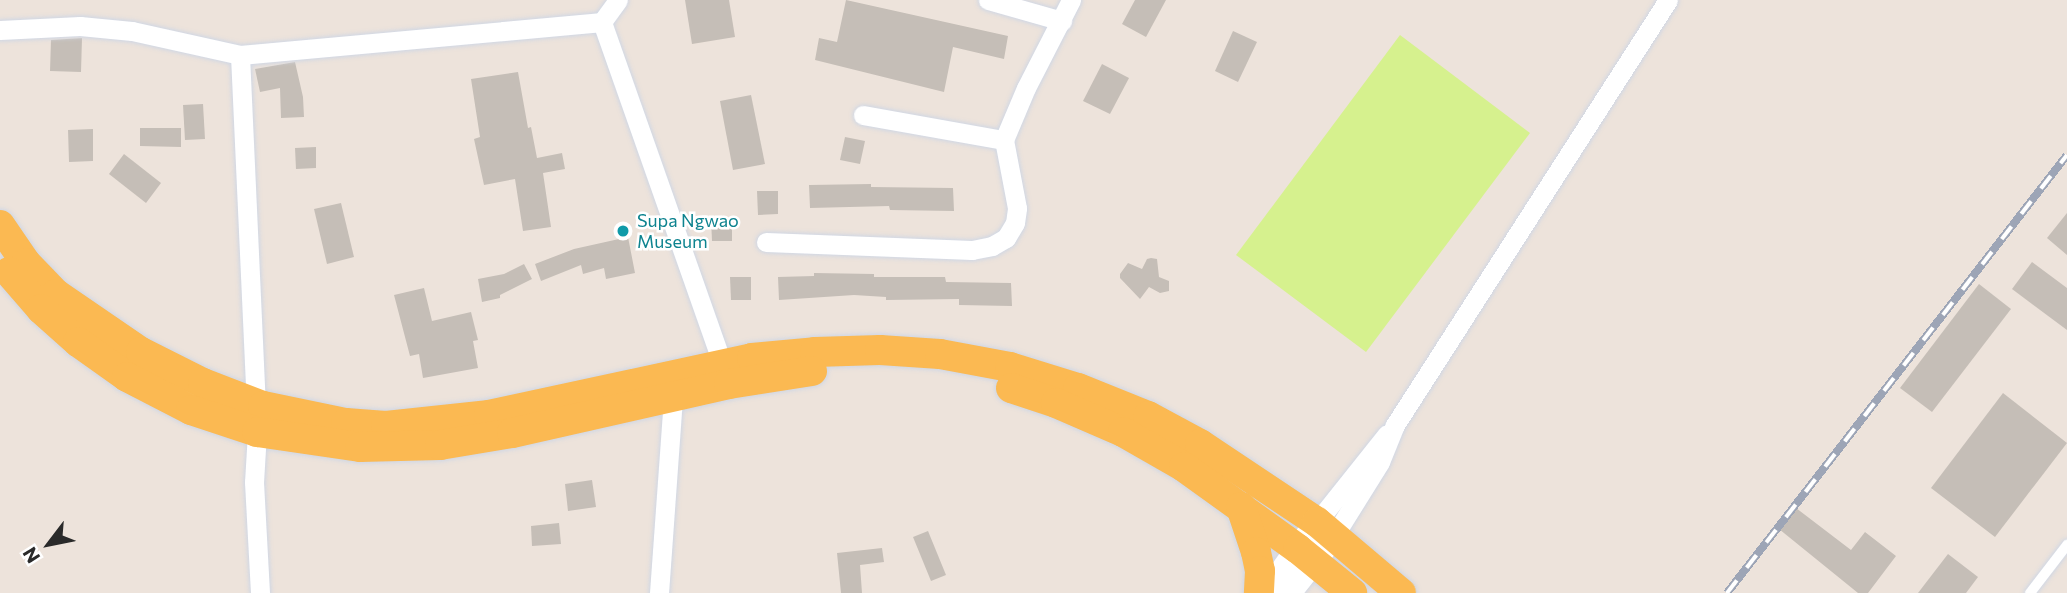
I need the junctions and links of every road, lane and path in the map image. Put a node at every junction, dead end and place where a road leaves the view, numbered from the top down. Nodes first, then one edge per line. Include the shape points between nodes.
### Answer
1 (618, 0) edge
2 (988, 0) edge
3 (1071, 0) edge
4 (1668, 0) edge
5 (1062, 21) junction
6 (602, 22) junction
7 (0, 30) edge
8 (240, 55) junction
9 (863, 115) dead end
10 (1004, 141) junction
11 (0, 225) edge
12 (766, 243) dead end
13 (0, 261) edge
14 (726, 374) junction
15 (673, 396) junction
16 (256, 418) junction
17 (1241, 507) junction
18 (1325, 529) junction
19 (2067, 545) edge
20 (1307, 556) junction
21 (260, 593) edge
22 (659, 593) edge
23 (1259, 593) edge
24 (1266, 593) edge
25 (1289, 593) edge
26 (1352, 593) edge
27 (1401, 593) edge
28 (2030, 593) edge

1 - 6 street
2 - 5 street
3 - 5 street
4 - 18 street via 1395,425 1369,453
5 - 10 street
6 - 8 street
6 - 14 street
7 - 8 street via 80,26 132,31
8 - 16 street
9 - 10 street
10 - 12 street via 1017,208 1015,223 992,247
11 - 16 main road via 26,263 93,322
13 - 16 main road via 41,309 127,377 191,410
14 - 15 main road
14 - 16 main road via 440,422 386,426
14 - 17 main road via 869,369 998,384 1123,432
14 - 18 main road via 802,353 880,350 940,354 1010,367 1148,416 1200,444
15 - 16 main road via 440,445 360,447
15 - 22 street
16 - 21 street
17 - 20 main road
17 - 23 main road via 1256,552
18 - 20 street
18 - 27 main road
19 - 28 lane
20 - 24 street
20 - 25 street
20 - 26 main road

